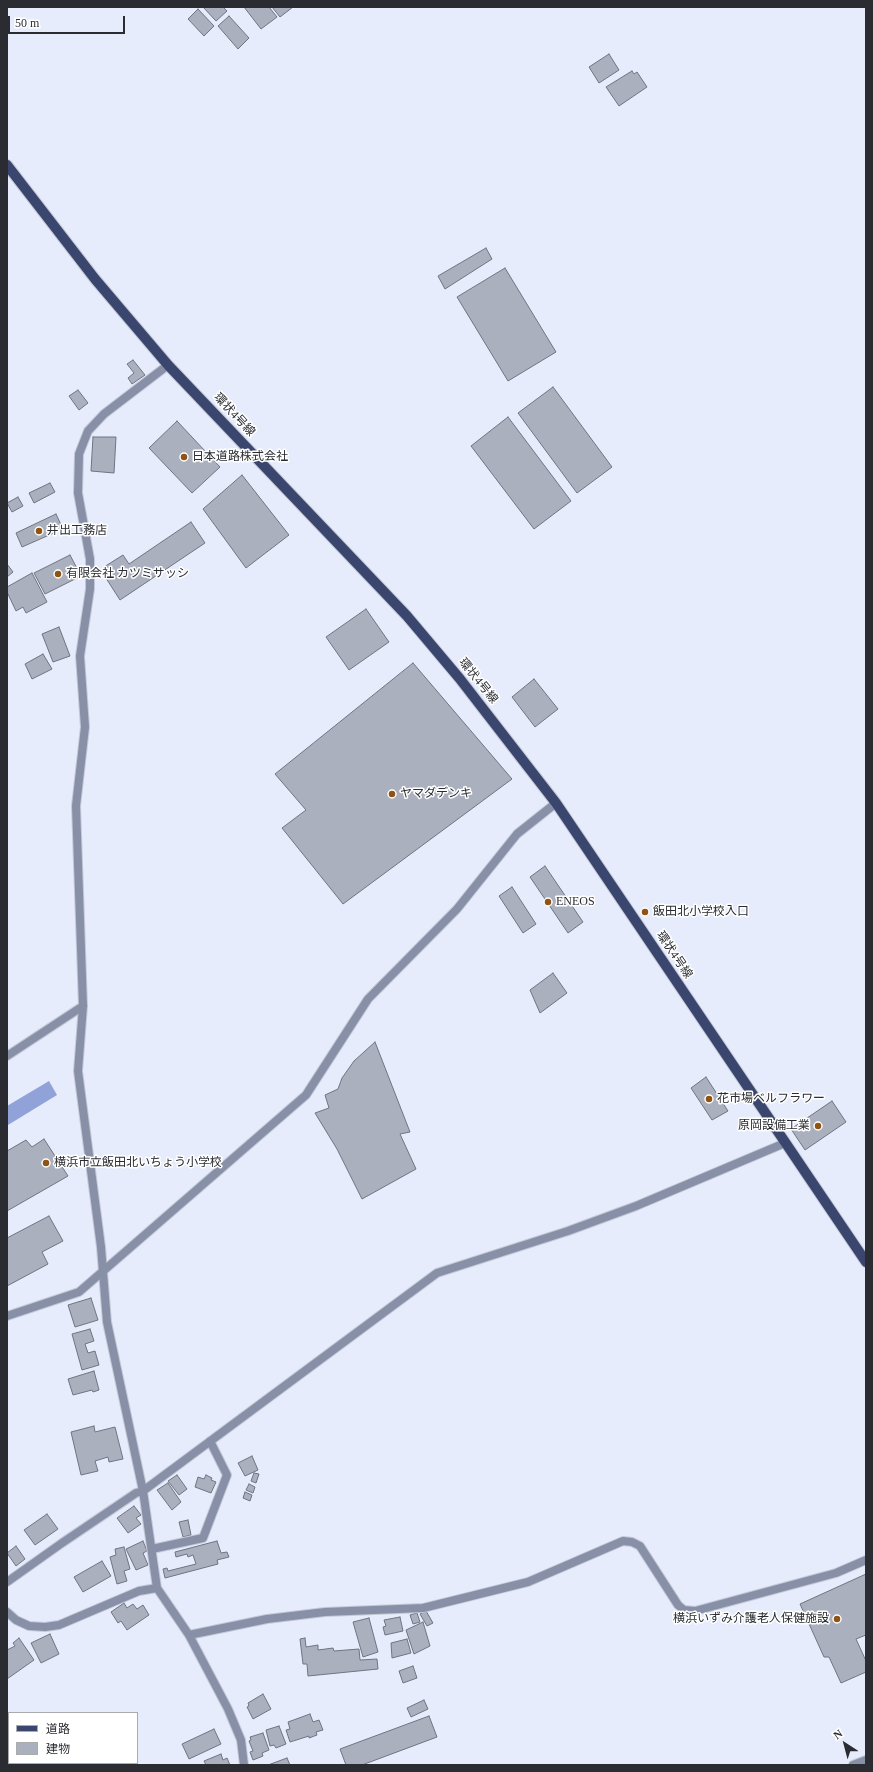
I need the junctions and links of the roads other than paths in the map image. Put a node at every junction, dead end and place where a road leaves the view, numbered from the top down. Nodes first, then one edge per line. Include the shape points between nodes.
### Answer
1 (7, 165) edge
2 (168, 364) junction
3 (556, 803) junction
4 (83, 1006) junction
5 (7, 1056) edge
6 (785, 1143) junction
7 (866, 1262) edge
8 (103, 1272) junction
9 (7, 1316) edge
10 (210, 1441) junction
11 (144, 1491) junction
12 (152, 1549) junction
13 (866, 1560) edge
14 (7, 1582) edge
15 (157, 1588) junction
16 (7, 1612) edge
17 (189, 1634) junction
18 (866, 1760) edge
19 (244, 1765) edge
20 (853, 1765) edge

1 - 2 main road, 環状4号線 via 95,279
2 - 3 main road, 環状4号線 via 407,616 460,679
2 - 4 street via 104,414 88,431 79,454 78,493 90,559 90,589 80,656 85,727 76,806
3 - 6 main road, 環状4号線
3 - 8 street via 518,834 457,909 368,999 306,1095
4 - 5 street
4 - 8 street via 78,1071
6 - 7 main road, 環状4号線
6 - 10 street via 636,1206 437,1273
8 - 9 street via 79,1292
8 - 11 street via 107,1322
10 - 11 street
10 - 12 street via 227,1475 203,1538
11 - 12 street
11 - 14 street via 92,1522
12 - 15 street
13 - 17 street via 836,1573 695,1611 684,1610 678,1605 640,1546 623,1541 528,1582 423,1608 325,1612 267,1619
15 - 16 street via 139,1591 59,1625 29,1626
15 - 17 street
17 - 19 street via 228,1709 241,1740
18 - 20 street

